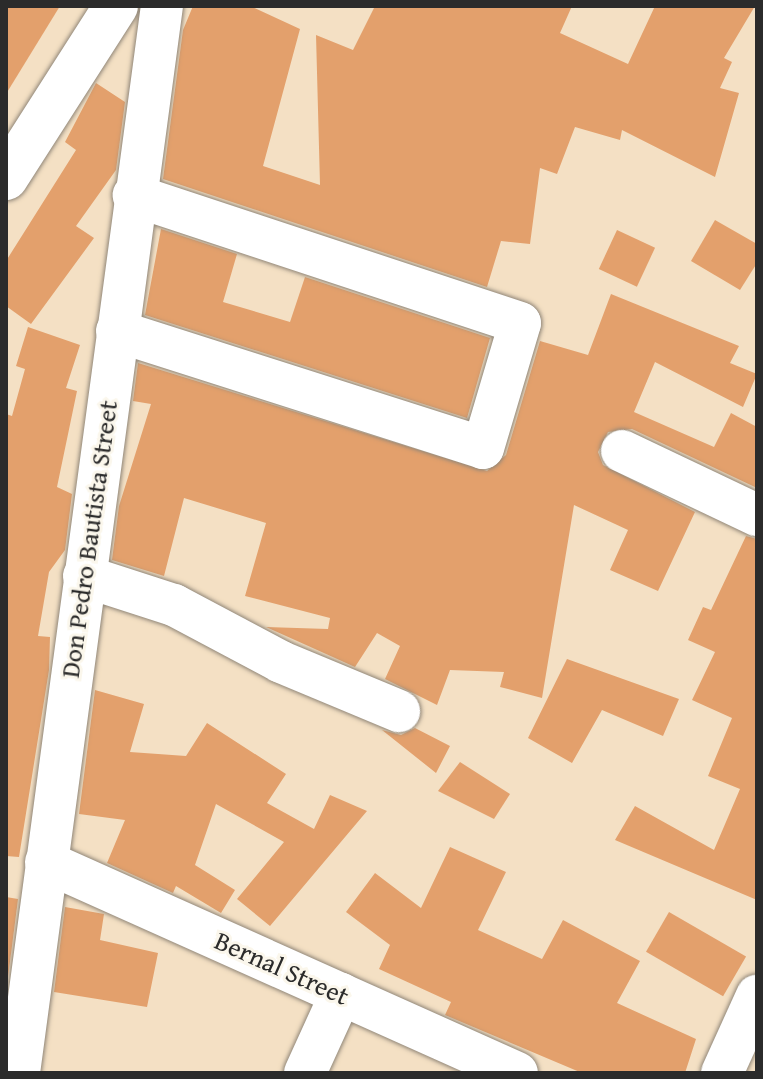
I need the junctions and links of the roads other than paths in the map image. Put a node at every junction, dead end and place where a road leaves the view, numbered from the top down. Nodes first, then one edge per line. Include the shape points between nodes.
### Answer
1 (116, 6) edge
2 (162, 6) edge
3 (6, 178) edge
4 (134, 195) junction
5 (117, 331) junction
6 (622, 451) dead end
7 (757, 515) edge
8 (84, 576) junction
9 (399, 711) dead end
10 (46, 862) junction
11 (341, 994) junction
12 (757, 996) edge
13 (16, 1049) edge
14 (305, 1073) edge
15 (517, 1073) edge
16 (722, 1073) edge

1 - 3 main road
2 - 4 street, Don Pedro Bautista Street
4 - 5 street, Don Pedro Bautista Street
4 - 5 street via 520,323 483,448
5 - 8 street, Don Pedro Bautista Street
6 - 7 street
8 - 9 street via 184,609 281,662
8 - 10 street, Don Pedro Bautista Street
10 - 11 street, Bernal Street
10 - 13 street, Don Pedro Bautista Street
11 - 14 street
11 - 15 street, Bernal Street
12 - 16 street

